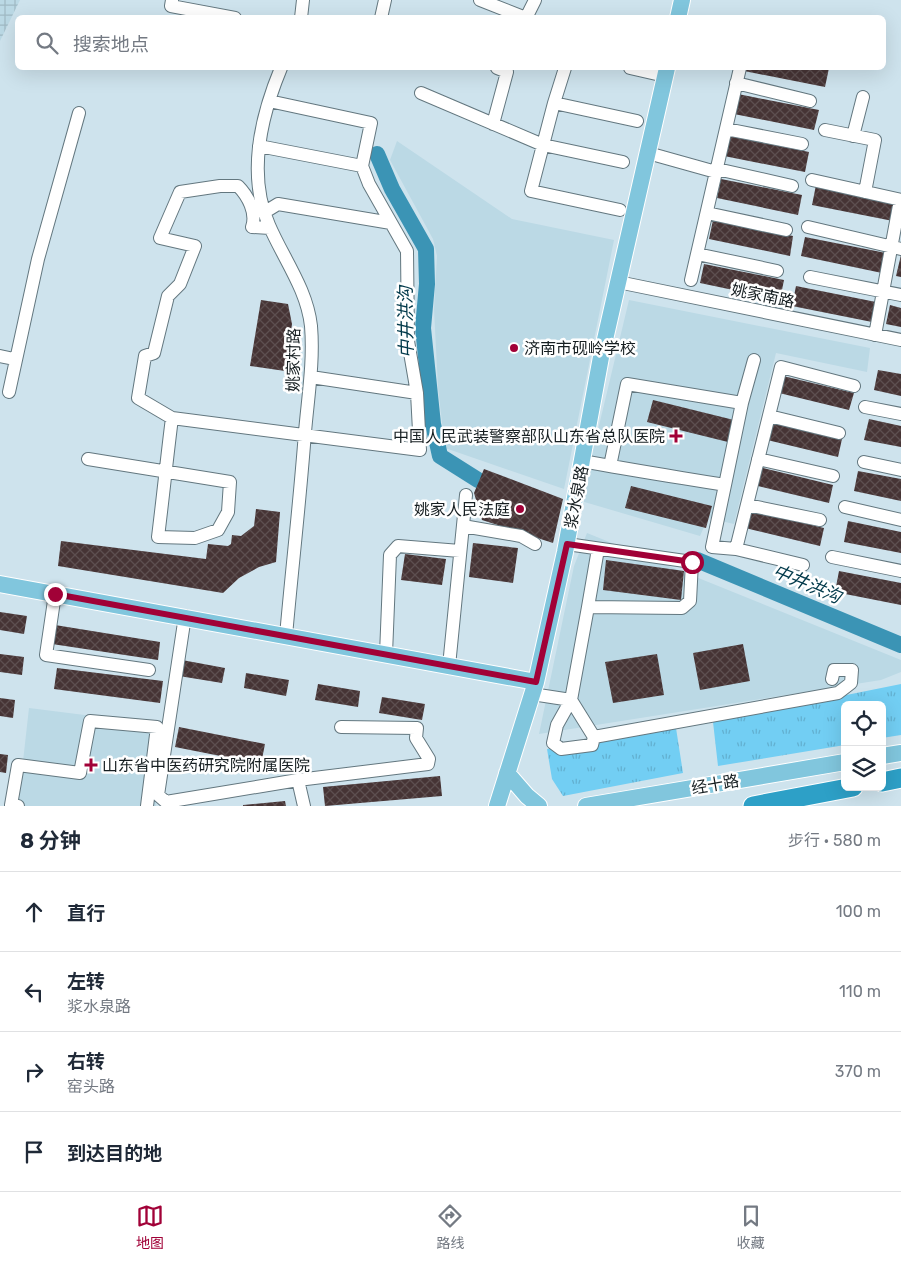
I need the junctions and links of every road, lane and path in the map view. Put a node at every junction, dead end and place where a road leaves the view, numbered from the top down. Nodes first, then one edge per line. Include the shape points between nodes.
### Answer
1 (303, 0) edge
2 (385, 0) edge
3 (480, 0) edge
4 (535, 0) edge
5 (682, 0) edge
6 (172, 2) edge
7 (223, 15) edge
8 (301, 15) edge
9 (382, 15) edge
10 (518, 15) edge
11 (528, 15) edge
12 (679, 15) edge
13 (280, 70) edge
14 (504, 70) edge
15 (564, 70) edge
16 (648, 70) edge
17 (739, 70) edge
18 (666, 72) edge
19 (736, 83) junction
20 (421, 93) dead end
21 (863, 97) dead end
22 (269, 101) junction
23 (810, 101) dead end
24 (554, 103) junction
25 (79, 113) dead end
26 (637, 121) dead end
27 (492, 124) junction
28 (726, 129) junction
29 (825, 130) dead end
30 (854, 136) junction
31 (802, 144) dead end
32 (543, 145) junction
33 (259, 146) junction
34 (648, 153) junction
35 (622, 162) dead end
36 (362, 166) junction
37 (716, 171) junction
38 (812, 180) dead end
39 (792, 186) dead end
40 (865, 192) junction
41 (900, 200) edge
42 (620, 210) dead end
43 (264, 212) junction
44 (707, 213) junction
45 (391, 223) junction
46 (808, 227) dead end
47 (270, 228) junction
48 (786, 230) dead end
49 (896, 248) edge
50 (697, 254) junction
51 (777, 271) dead end
52 (810, 277) dead end
53 (691, 280) dead end
54 (618, 282) junction
55 (883, 291) junction
56 (901, 295) edge
57 (875, 335) junction
58 (901, 340) edge
59 (0, 356) edge
60 (14, 359) junction
61 (754, 360) dead end
62 (311, 377) junction
63 (854, 386) dead end
64 (8, 392) dead end
65 (417, 393) junction
66 (742, 403) junction
67 (865, 406) dead end
68 (901, 414) edge
69 (769, 416) junction
70 (172, 418) junction
71 (305, 433) junction
72 (839, 433) dead end
73 (88, 459) dead end
74 (758, 459) junction
75 (582, 460) junction
76 (864, 462) dead end
77 (610, 466) junction
78 (901, 470) edge
79 (166, 471) junction
80 (833, 476) dead end
81 (724, 485) junction
82 (466, 495) dead end
83 (747, 506) junction
84 (845, 507) dead end
85 (820, 520) dead end
86 (901, 520) edge
87 (463, 526) junction
88 (535, 544) dead end
89 (567, 544) junction
90 (598, 549) junction
91 (736, 549) junction
92 (460, 551) junction
93 (832, 557) dead end
94 (803, 565) dead end
95 (901, 571) edge
96 (0, 584) edge
97 (55, 594) junction
98 (588, 607) junction
99 (185, 616) junction
100 (286, 636) junction
101 (386, 654) junction
102 (449, 666) junction
103 (149, 670) dead end
104 (832, 679) dead end
105 (534, 688) junction
106 (571, 700) junction
107 (340, 727) dead end
108 (594, 737) junction
109 (901, 753) edge
110 (886, 755) edge
111 (841, 763) edge
112 (506, 773) junction
113 (298, 780) junction
114 (841, 789) edge
115 (18, 806) edge
116 (147, 806) edge
117 (304, 806) edge
118 (497, 806) edge
119 (539, 806) edge
120 (586, 806) edge
121 (752, 806) edge

1 - 8 street
2 - 9 street
3 - 10 street
4 - 11 street
5 - 12 main road
6 - 7 street
13 - 22 street, 姚家村路
14 - 27 street
15 - 24 street
16 - 18 street
17 - 19 street
18 - 34 main road, 浆水泉路
19 - 23 street
19 - 28 street
20 - 27 street
21 - 30 street
22 - 33 street, 姚家村路
22 - 36 street via 371,124
24 - 26 street
24 - 32 street
25 - 60 street
27 - 32 street
28 - 31 street
28 - 37 street
29 - 30 street
30 - 40 street via 876,140
32 - 35 street
32 - 42 street via 531,192
33 - 36 street
33 - 43 street, 姚家村路 via 258,190
34 - 37 street
34 - 54 main road, 浆水泉路
36 - 45 street via 368,184
37 - 39 street
37 - 44 street
38 - 40 street
40 - 41 street
41 - 49 street
43 - 45 street via 278,204
43 - 47 street, 姚家村路
44 - 48 street
44 - 50 street
45 - 65 street via 407,251 408,341
46 - 49 street
47 - 62 street, 姚家村路 via 292,269 311,325
47 - 70 street via 252,227 254,221 248,196 238,186 180,192 160,238 195,246 180,284 168,296 154,353 145,356 138,398
49 - 55 street
50 - 51 street
50 - 53 street
52 - 55 street
54 - 57 street, 姚家南路
54 - 75 main road, 浆水泉路
55 - 56 street
55 - 57 street
57 - 58 street, 姚家南路
59 - 60 street
60 - 64 street
61 - 66 street
62 - 65 street
62 - 71 street, 姚家村路
63 - 69 street via 781,366
65 - 71 street via 420,450
66 - 77 street via 627,384
66 - 81 street
67 - 68 street
69 - 72 street
69 - 74 street
70 - 71 street
70 - 79 street
71 - 100 street, 姚家村路
73 - 79 street
74 - 80 street
74 - 83 street
75 - 77 street
75 - 89 main road, 浆水泉路
76 - 78 street
77 - 81 street
79 - 79 street via 158,537 195,538 218,530 228,512 230,482
81 - 91 street via 712,547
82 - 87 street
83 - 85 street
83 - 91 street
84 - 86 street
87 - 88 street via 521,536
87 - 92 street
89 - 90 street
89 - 105 main road, 浆水泉路
90 - 98 street
90 - 98 street via 692,562 690,601 682,608
91 - 94 street
92 - 101 street via 398,546 390,555
92 - 102 street
93 - 95 street
96 - 97 main road
97 - 99 main road
97 - 103 street via 46,655
98 - 106 street
99 - 100 main road
99 - 113 street via 158,795 166,802
100 - 101 main road
101 - 102 main road
102 - 105 main road
104 - 108 street via 834,670 852,670 852,683 838,692
105 - 106 street
105 - 112 main road, 浆水泉路
106 - 108 street
106 - 108 street via 557,725 553,744 561,749 592,745
107 - 113 street via 417,728 416,738 429,759 428,764
109 - 110 main road
111 - 120 main road, 经十路
112 - 118 main road, 浆水泉路
112 - 119 main road
113 - 117 street
114 - 121 highway, 经十路
115 - 116 street via 11,805 18,765 80,773 90,721 157,726

